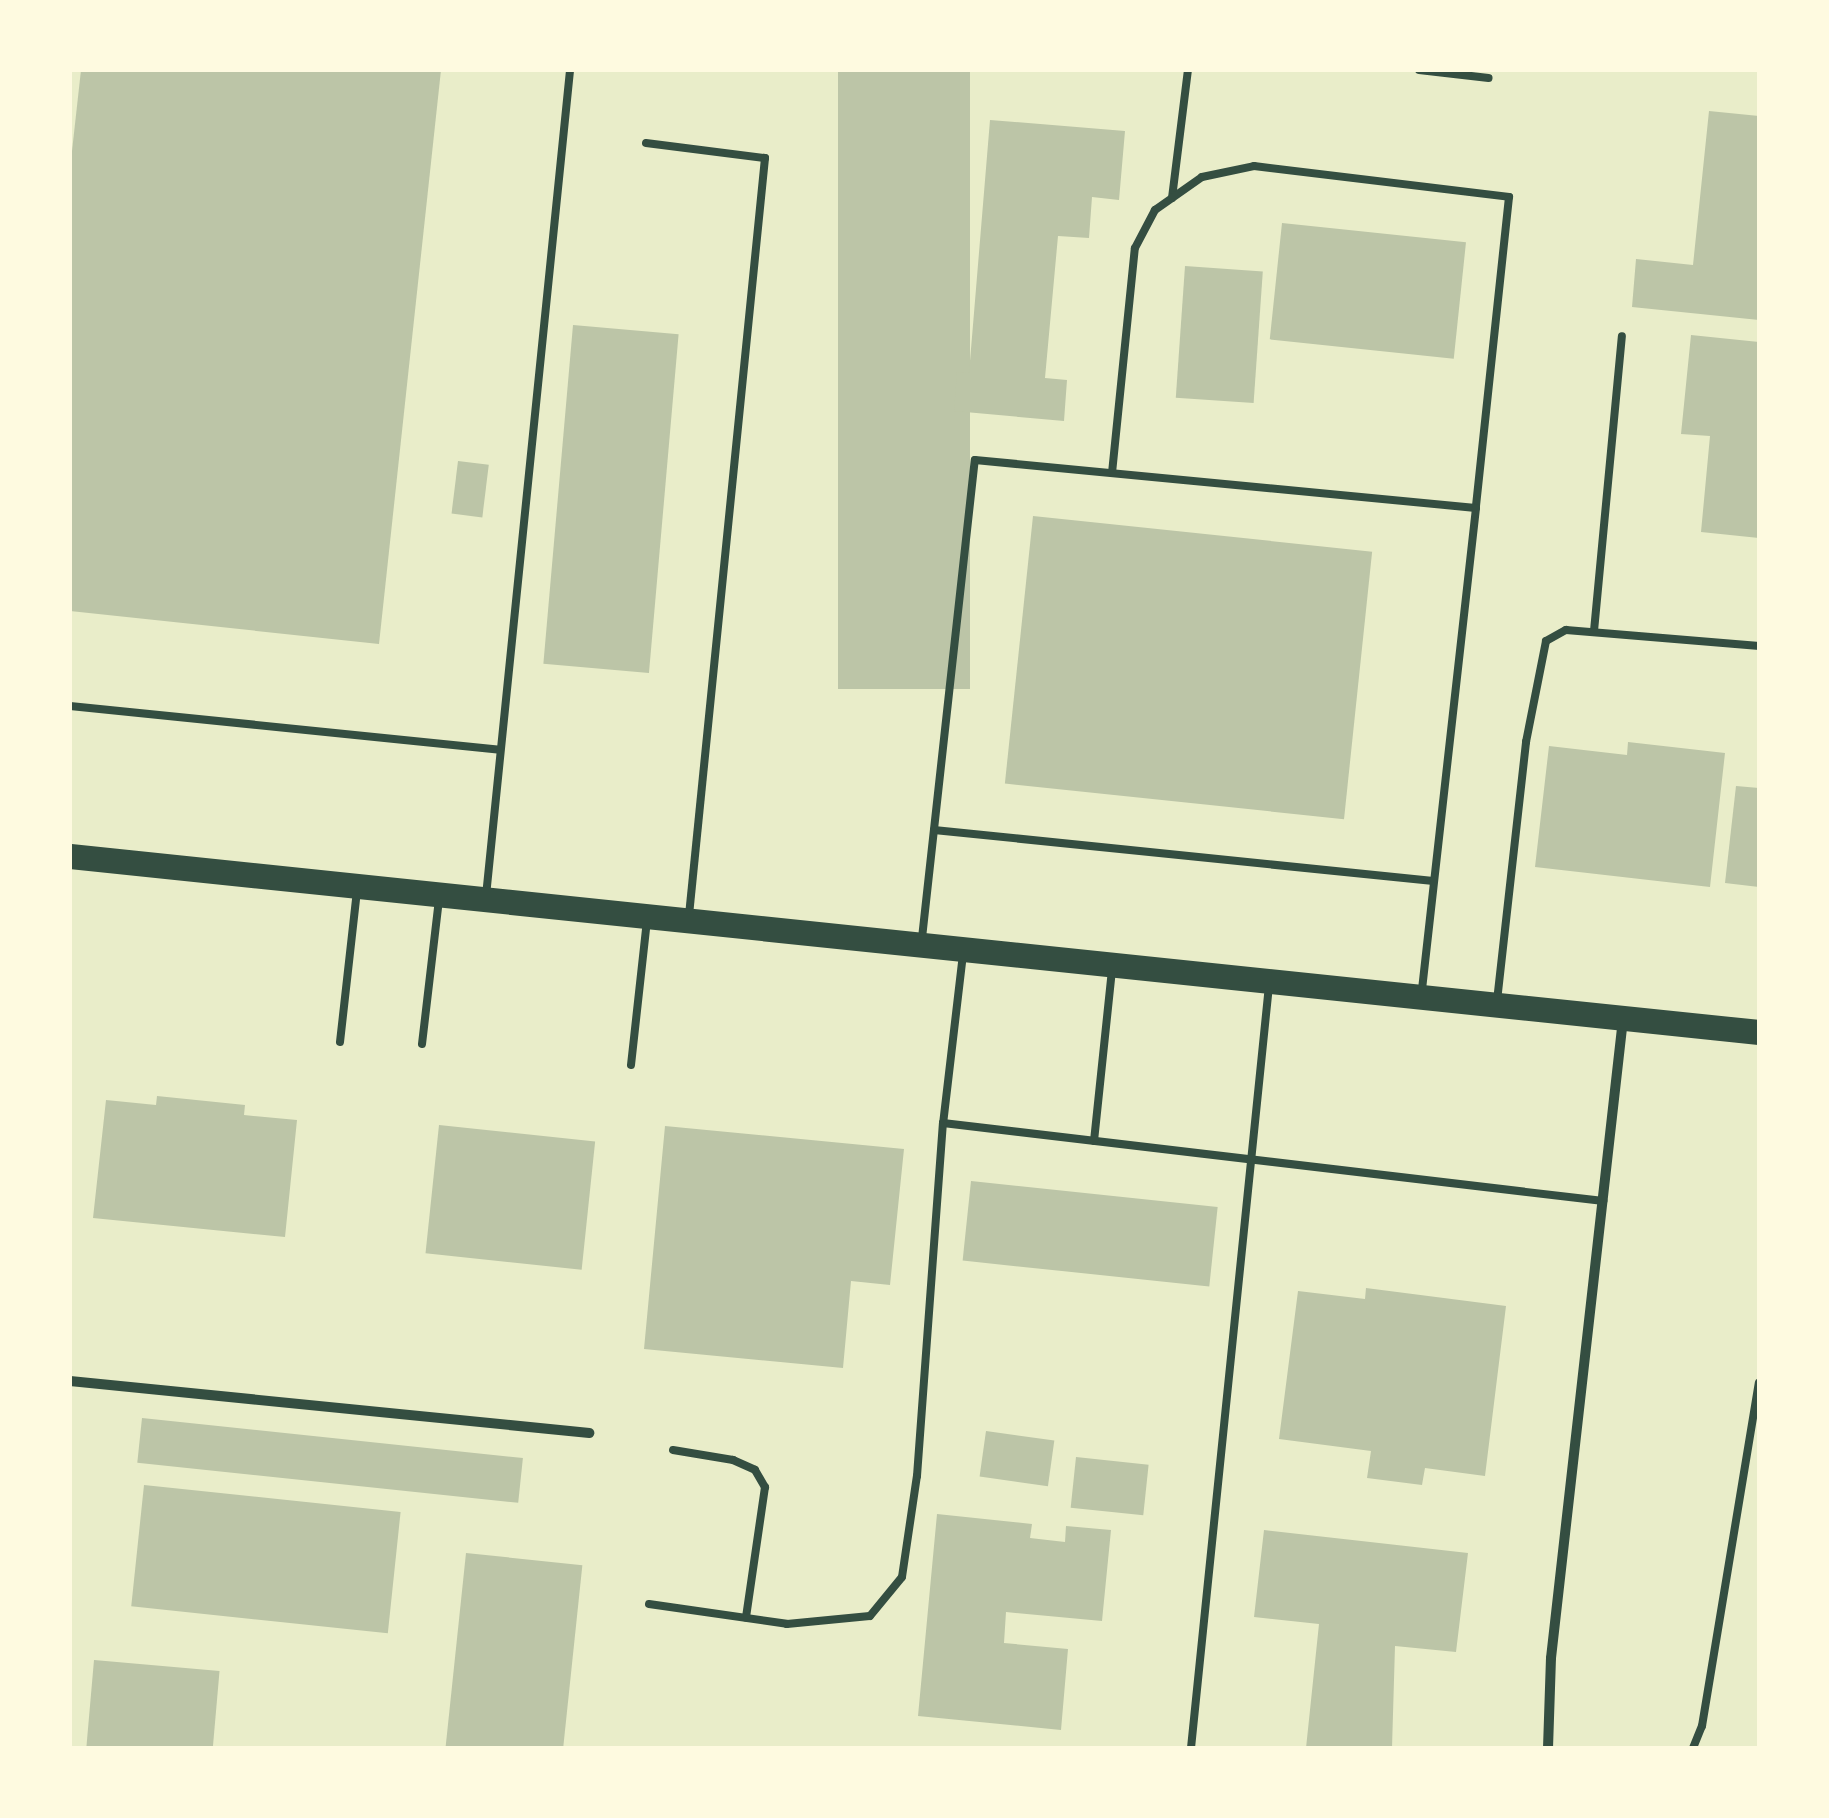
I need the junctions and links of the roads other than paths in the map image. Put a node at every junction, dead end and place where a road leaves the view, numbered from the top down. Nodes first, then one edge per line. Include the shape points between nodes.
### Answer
1 (570, 70) edge
2 (1188, 70) edge
3 (1419, 70) edge
4 (1489, 78) dead end
5 (646, 143) dead end
6 (1172, 198) junction
7 (1622, 336) dead end
8 (1112, 474) junction
9 (1476, 508) junction
10 (1594, 631) junction
11 (1759, 646) edge
12 (70, 706) edge
13 (500, 750) junction
14 (934, 830) junction
15 (70, 856) edge
16 (1433, 881) junction
17 (358, 887) junction
18 (440, 896) junction
19 (486, 901) junction
20 (648, 916) junction
21 (688, 921) junction
22 (921, 945) junction
23 (964, 949) junction
24 (1113, 964) junction
25 (1270, 980) junction
26 (1422, 996) junction
27 (1496, 1004) junction
28 (1623, 1018) junction
29 (1759, 1032) edge
30 (340, 1042) dead end
31 (422, 1044) dead end
32 (631, 1066) dead end
33 (943, 1123) junction
34 (1094, 1141) junction
35 (1251, 1160) junction
36 (1603, 1202) junction
37 (70, 1380) edge
38 (1759, 1383) edge
39 (588, 1433) dead end
40 (673, 1450) dead end
41 (649, 1604) dead end
42 (746, 1618) junction
43 (1191, 1748) edge
44 (1548, 1748) edge
45 (1692, 1748) edge

1 - 13 lane
2 - 6 lane
3 - 4 lane
5 - 21 lane via 765,158
6 - 8 lane via 1155,210 1134,248
6 - 9 lane via 1202,178 1254,166 1509,197
7 - 10 lane
8 - 9 lane
8 - 14 lane via 975,460
9 - 16 lane
10 - 11 lane
10 - 27 lane via 1566,630 1546,641 1538,658
12 - 13 lane
13 - 19 lane
14 - 16 lane
14 - 22 lane
15 - 17 main road
16 - 26 lane
17 - 18 main road
17 - 30 lane
18 - 19 main road
18 - 31 lane
19 - 20 main road
20 - 21 main road
20 - 32 lane
21 - 22 main road
22 - 23 main road
23 - 24 main road
23 - 33 lane
24 - 25 main road
24 - 34 lane
25 - 26 main road
25 - 35 lane
26 - 27 main road
27 - 28 main road
28 - 29 main road
28 - 36 street
33 - 34 lane
33 - 42 lane via 917,1476 902,1577 870,1616 786,1624
34 - 35 lane
35 - 36 lane
35 - 43 lane
36 - 44 street via 1551,1658
37 - 39 street
38 - 45 lane via 1702,1726
40 - 42 lane via 733,1460 755,1470 765,1487
41 - 42 lane

